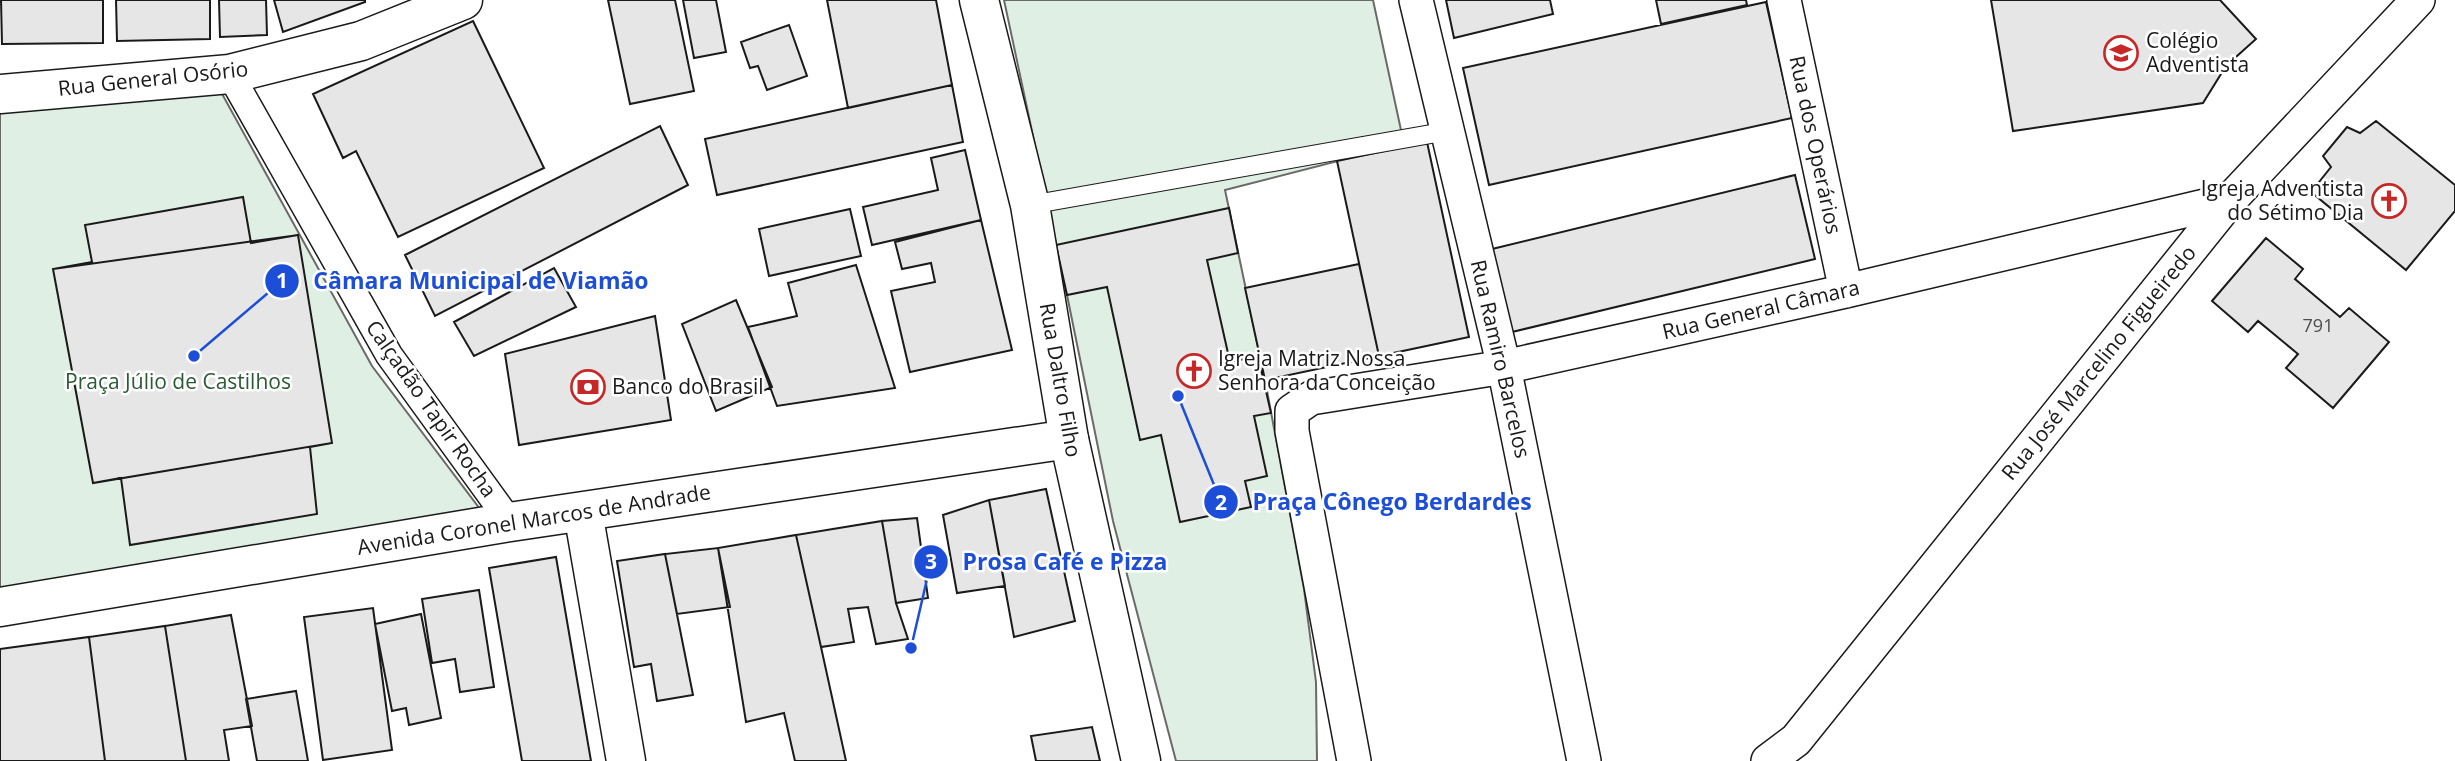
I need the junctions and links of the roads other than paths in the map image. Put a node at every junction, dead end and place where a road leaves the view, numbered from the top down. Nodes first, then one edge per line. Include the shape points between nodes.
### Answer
1 (463, 0) edge
2 (979, 0) edge
3 (1416, 0) edge
4 (1784, 0) edge
5 (2418, 0) edge
6 (230, 74) junction
7 (0, 94) edge
8 (1448, 131) junction
9 (2230, 200) junction
10 (1030, 205) junction
11 (1846, 291) junction
12 (1504, 367) junction
13 (1069, 439) junction
14 (583, 512) junction
15 (509, 522) junction
16 (0, 607) edge
17 (626, 761) edge
18 (1140, 761) edge
19 (1354, 761) edge
20 (1584, 761) edge
21 (1768, 761) edge

1 - 6 main road, Rua General Osório via 361,41
2 - 10 main road, Rua Daltro Filho
3 - 8 street, Rua Ramiro Barcelos
4 - 11 street, Rua dos Operários
5 - 9 street, Rua José Marcelino Figueiredo
6 - 7 main road, Rua General Osório
6 - 15 street, Calçadão Tapir Rocha via 389,355
8 - 10 lane
8 - 12 street, Rua Ramiro Barcelos
9 - 11 street, Rua General Câmara
9 - 21 street, Rua José Marcelino Figueiredo via 1796,740
10 - 13 main road, Rua Daltro Filho
11 - 12 street, Rua General Câmara
12 - 19 street, Rua General Câmara via 1311,398 1292,411
12 - 20 street, Rua Ramiro Barcelos
13 - 14 main road, Avenida Coronel Marcos de Andrade
13 - 18 main road, Rua Daltro Filho
14 - 15 main road, Avenida Coronel Marcos de Andrade
14 - 17 main road
15 - 16 main road, Avenida Coronel Marcos de Andrade

